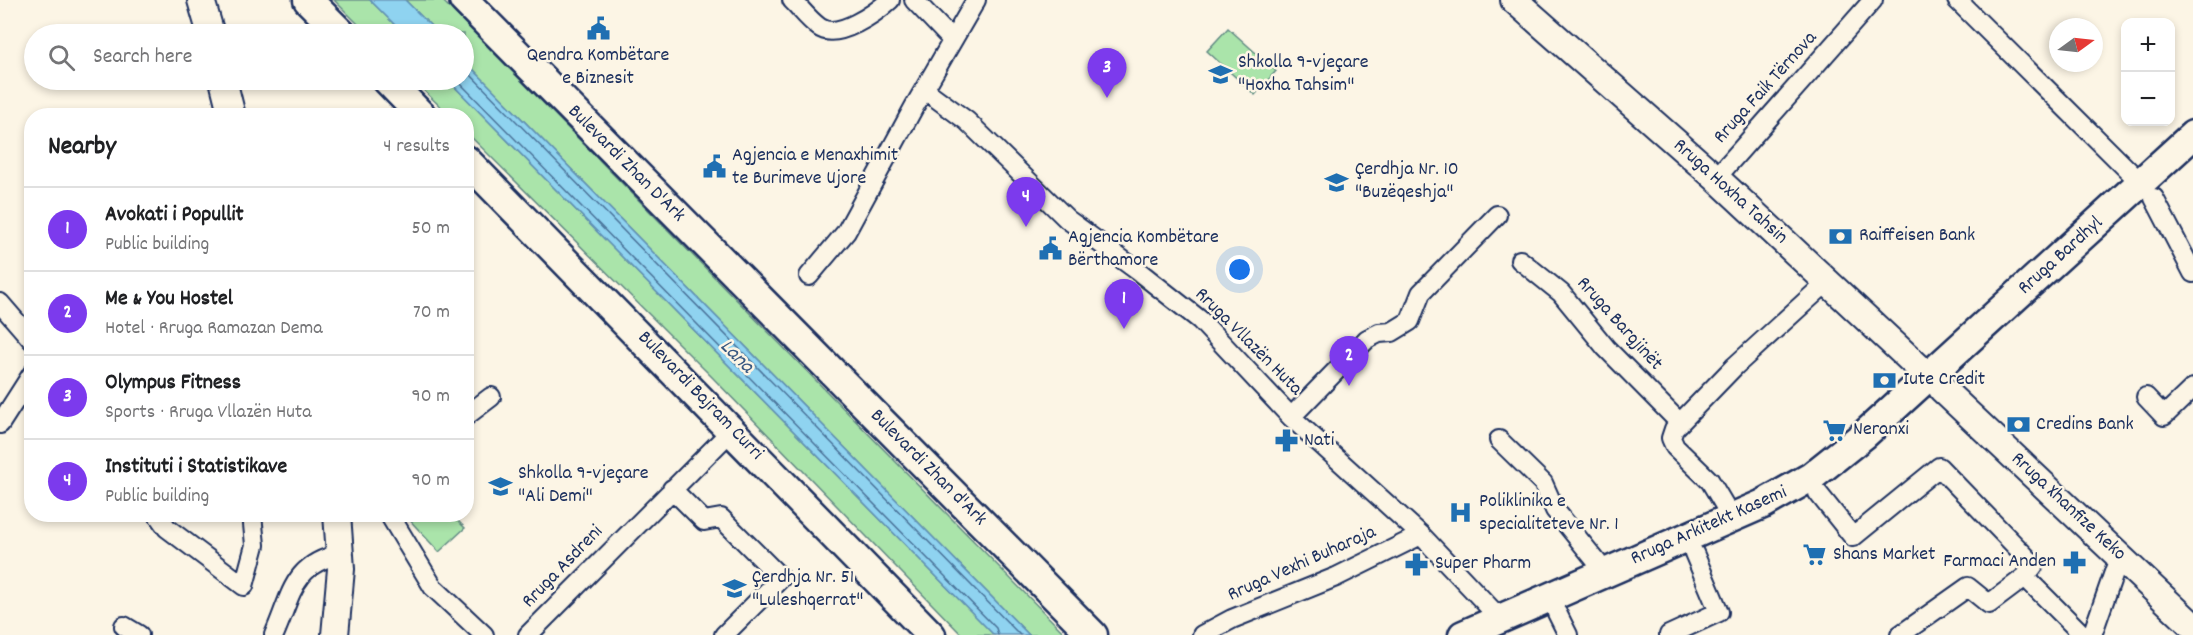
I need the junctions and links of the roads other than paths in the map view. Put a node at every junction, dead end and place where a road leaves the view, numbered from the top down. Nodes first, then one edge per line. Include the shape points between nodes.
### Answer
1 (201, 0) edge
2 (308, 0) edge
3 (792, 0) edge
4 (890, 0) edge
5 (914, 0) edge
6 (976, 0) edge
7 (1514, 0) edge
8 (1874, 0) edge
9 (1957, 0) edge
10 (471, 2) edge
11 (208, 24) edge
12 (332, 24) edge
13 (952, 40) junction
14 (226, 90) edge
15 (397, 90) edge
16 (925, 90) junction
17 (230, 108) edge
18 (414, 108) edge
19 (2193, 135) edge
20 (2193, 162) edge
21 (474, 168) edge
22 (1716, 178) junction
23 (2147, 190) junction
24 (1497, 215) dead end
25 (1520, 260) dead end
26 (2193, 273) edge
27 (809, 276) dead end
28 (1827, 282) junction
29 (763, 302) joint
30 (0, 303) edge
31 (24, 331) edge
32 (1935, 382) junction
33 (24, 386) edge
34 (2193, 387) edge
35 (491, 397) dead end
36 (2146, 398) dead end
37 (474, 410) edge
38 (1291, 417) junction
39 (1680, 423) junction
40 (0, 424) edge
41 (732, 430) junction
42 (1499, 440) dead end
43 (672, 489) junction
44 (1818, 492) junction
45 (1732, 518) junction
46 (163, 522) edge
47 (253, 522) edge
48 (338, 522) edge
49 (394, 522) edge
50 (1421, 535) junction
51 (1694, 553) junction
52 (341, 554) junction
53 (2120, 555) junction
54 (1603, 574) junction
55 (2025, 577) junction
56 (1562, 624) edge
57 (2193, 626) edge
58 (1502, 628) edge
59 (274, 635) edge
60 (336, 635) edge
61 (484, 635) edge
62 (528, 635) edge
63 (724, 635) edge
64 (932, 635) edge
65 (1093, 635) edge
66 (1202, 635) edge
67 (1463, 635) edge
68 (1669, 635) edge
69 (1900, 635) edge
70 (2083, 635) edge
71 (2092, 635) edge

1 - 11 main road
2 - 12 main road
3 - 4 street via 827,31 861,23
5 - 13 street
6 - 13 street
7 - 22 main road, Rruga Hoxha Tahsin
8 - 22 street, Rruga Faik Tërnova
9 - 23 street
10 - 29 main road, Bulevardi Zhan D'Ark
13 - 16 street
14 - 17 main road
15 - 18 main road
16 - 27 street via 846,232
16 - 38 street, Rruga Vllazën Huta via 967,121 1067,219 1200,320
19 - 23 main road, Rruga Bardhyl
20 - 23 main road, Rruga Bardhyl
21 - 41 main road, Bulevardi Bajram Curri
22 - 28 main road, Rruga Hoxha Tahsin
23 - 26 street
23 - 32 main road, Rruga Bardhyl
24 - 38 street via 1421,293 1410,321 1392,332 1367,339
25 - 39 street, Rruga Bargjinët via 1561,292 1606,348
28 - 32 main road, Rruga Hoxha Tahsin
28 - 39 street via 1735,366
29 - 65 main road, Bulevardi Zhan d'Ark
30 - 31 street
32 - 44 main road, Rruga Arkitekt Kasemi via 1860,462
32 - 45 main road, Rruga Arkitekt Kasemi via 1830,464 1791,490
32 - 53 main road, Rruga Xhanfize Keko
33 - 40 street
34 - 36 street via 2164,416
35 - 37 street
38 - 50 street, Rruga Vllazën Huta
39 - 45 street via 1671,438 1675,447 1710,481
41 - 43 street, Rruga Asdreni
41 - 64 main road, Bulevardi Bajram Curri
42 - 54 street via 1543,483 1555,510
43 - 62 street, Rruga Asdreni
43 - 63 street via 704,521 721,518 781,578
44 - 51 main road, Rruga Arkitekt Kasemi via 1771,519
44 - 55 street via 1853,537 1939,467 2034,565
45 - 54 main road, Rruga Arkitekt Kasemi
46 - 47 street via 244,586 255,545
48 - 52 main road
49 - 61 street via 433,587
50 - 58 street, Rruga Vllazën Huta via 1492,610
50 - 66 street, Rruga Vexhi Buharaja
51 - 56 main road, Rruga Arkitekt Kasemi
51 - 68 street via 1719,612
52 - 59 street via 320,559 304,572
52 - 60 main road
53 - 57 main road, Rruga Xhanfize Keko
53 - 71 street
54 - 58 main road, Rruga Arkitekt Kasemi
55 - 69 street via 1989,604 1968,587
55 - 70 street
56 - 58 main road, Rruga Arkitekt Kasemi
58 - 67 main road, Rruga Arkitekt Kasemi

